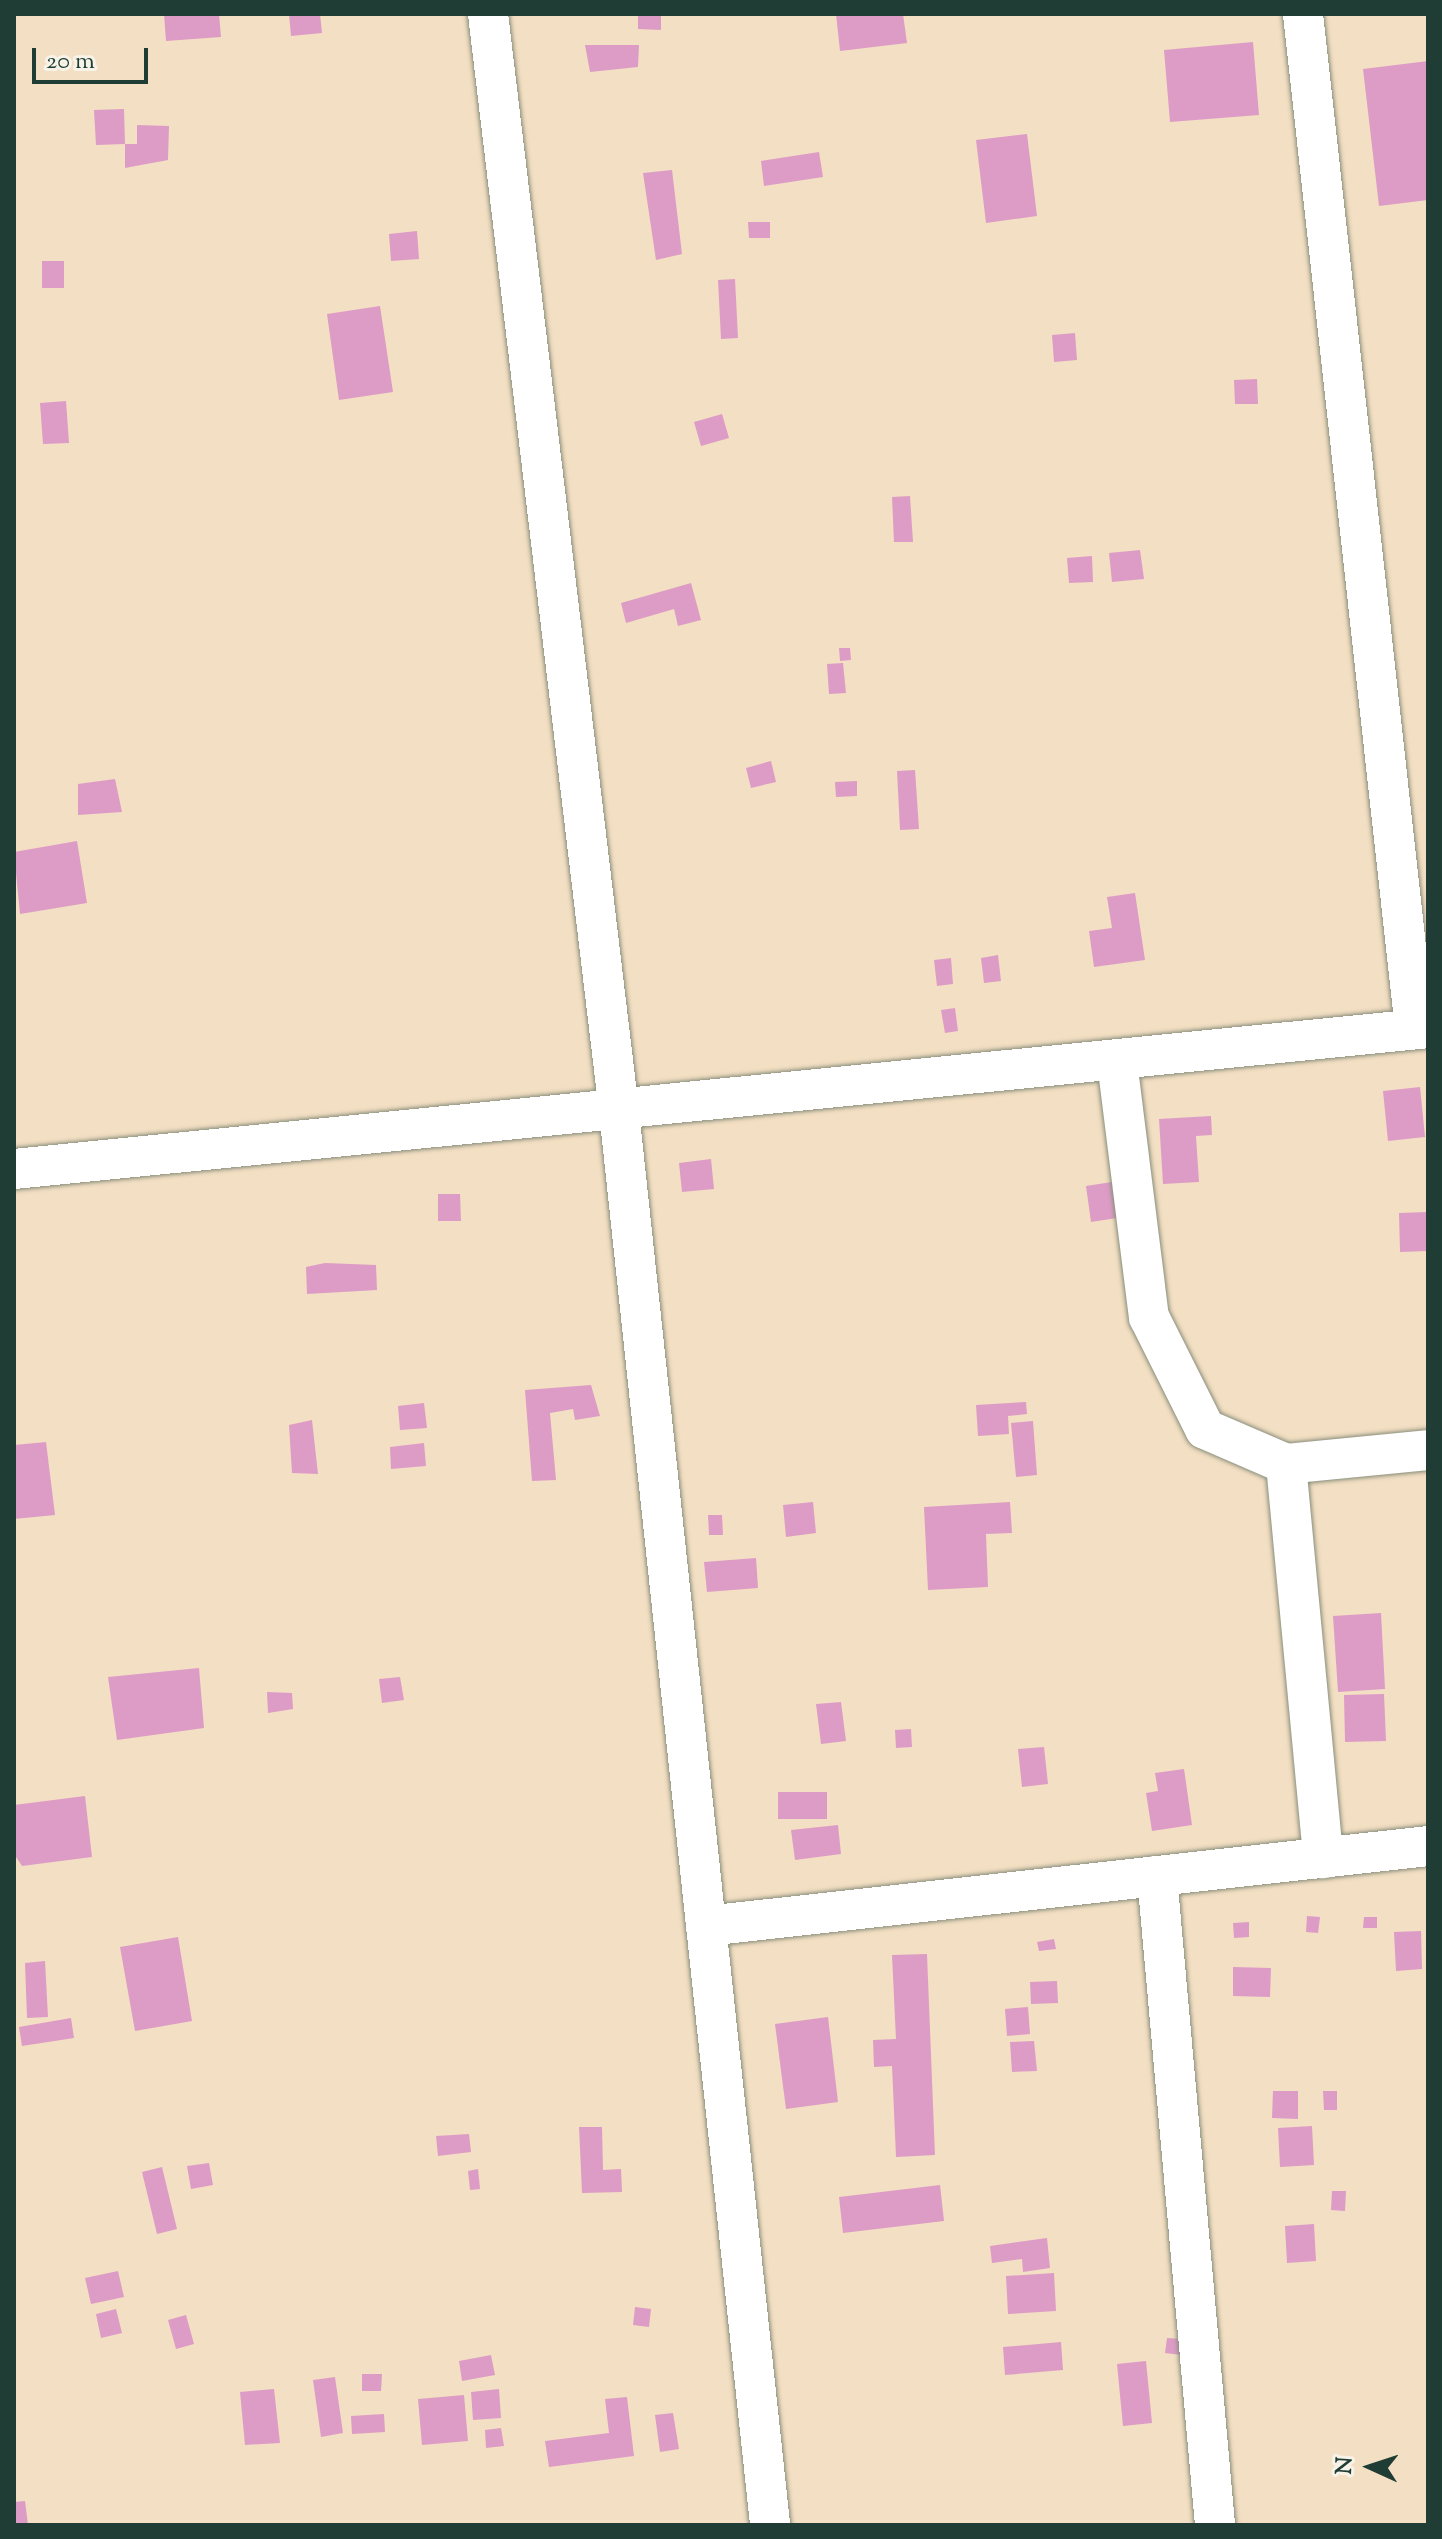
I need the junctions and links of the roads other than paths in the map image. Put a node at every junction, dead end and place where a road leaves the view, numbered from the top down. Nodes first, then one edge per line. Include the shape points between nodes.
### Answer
1 (488, 14) edge
2 (1303, 14) edge
3 (1422, 1029) edge
4 (1117, 1061) junction
5 (619, 1111) junction
6 (14, 1169) edge
7 (1428, 1450) edge
8 (1286, 1464) junction
9 (1428, 1846) edge
10 (1323, 1858) junction
11 (1157, 1876) junction
12 (706, 1926) junction
13 (770, 2525) edge
14 (1215, 2525) edge

1 - 5 street
2 - 3 street
3 - 4 street
4 - 5 street
4 - 8 street via 1149,1317 1205,1429
5 - 6 street
5 - 12 street
7 - 8 street
8 - 10 street
9 - 10 street
10 - 11 street
11 - 12 street
11 - 14 street
12 - 13 street

